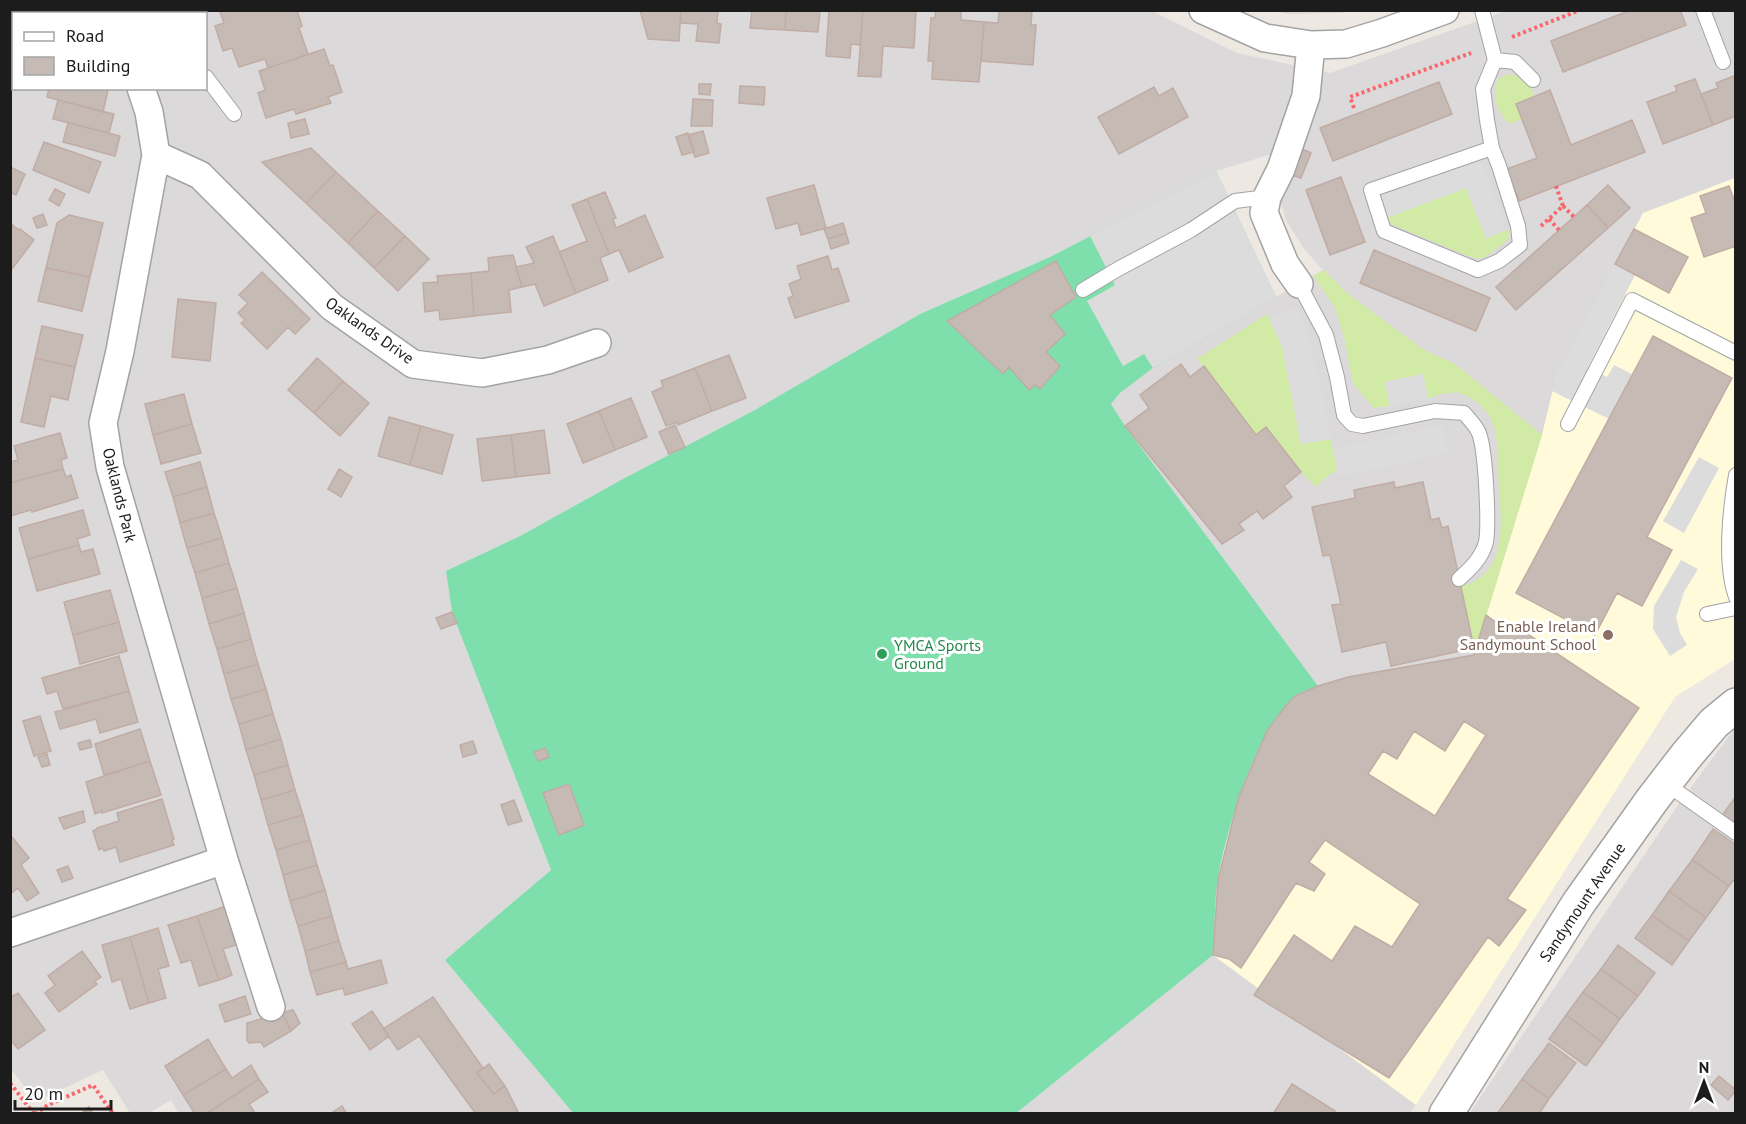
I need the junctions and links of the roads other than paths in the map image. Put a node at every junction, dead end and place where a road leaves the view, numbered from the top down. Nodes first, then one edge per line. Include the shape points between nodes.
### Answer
1 (1203, 10) edge
2 (1445, 10) edge
3 (1482, 10) edge
4 (1703, 10) edge
5 (1311, 45) junction
6 (1495, 60) junction
7 (1724, 62) dead end
8 (207, 77) edge
9 (1533, 80) dead end
10 (142, 90) edge
11 (234, 114) dead end
12 (1492, 148) junction
13 (156, 155) junction
14 (1267, 197) junction
15 (1299, 284) joint
16 (1083, 290) dead end
17 (597, 343) dead end
18 (1736, 352) edge
19 (1568, 424) dead end
20 (1736, 475) edge
21 (1459, 579) dead end
22 (1736, 597) edge
23 (1736, 608) edge
24 (1707, 614) dead end
25 (1736, 705) edge
26 (1665, 783) junction
27 (1736, 833) edge
28 (224, 860) junction
29 (10, 933) edge
30 (271, 1007) dead end
31 (1446, 1113) edge

1 - 5 street via 1265,38
2 - 5 street via 1346,44
3 - 6 lane
4 - 7 lane
5 - 14 street via 1306,96
6 - 9 lane via 1515,62
6 - 12 lane via 1483,89
8 - 11 lane
10 - 13 street, Oaklands Park
12 - 12 lane via 1518,226 1520,245 1499,261 1478,270 1384,231 1371,190
13 - 17 street, Oaklands Drive via 200,175 332,307 413,364 482,373 548,360
13 - 28 street, Oaklands Park via 104,423 110,467
14 - 15 street via 1264,213 1285,264
14 - 16 lane via 1235,201
15 - 21 lane via 1326,335 1344,415 1352,424 1363,426 1435,411 1464,413 1479,432 1484,458 1486,543 1475,564
18 - 19 lane via 1632,300
20 - 22 lane via 1730,561
23 - 24 lane
25 - 26 street, Sandymount Avenue via 1714,723
26 - 27 lane
26 - 31 street, Sandymount Avenue via 1578,904
28 - 29 street
28 - 30 street, Oaklands Park

